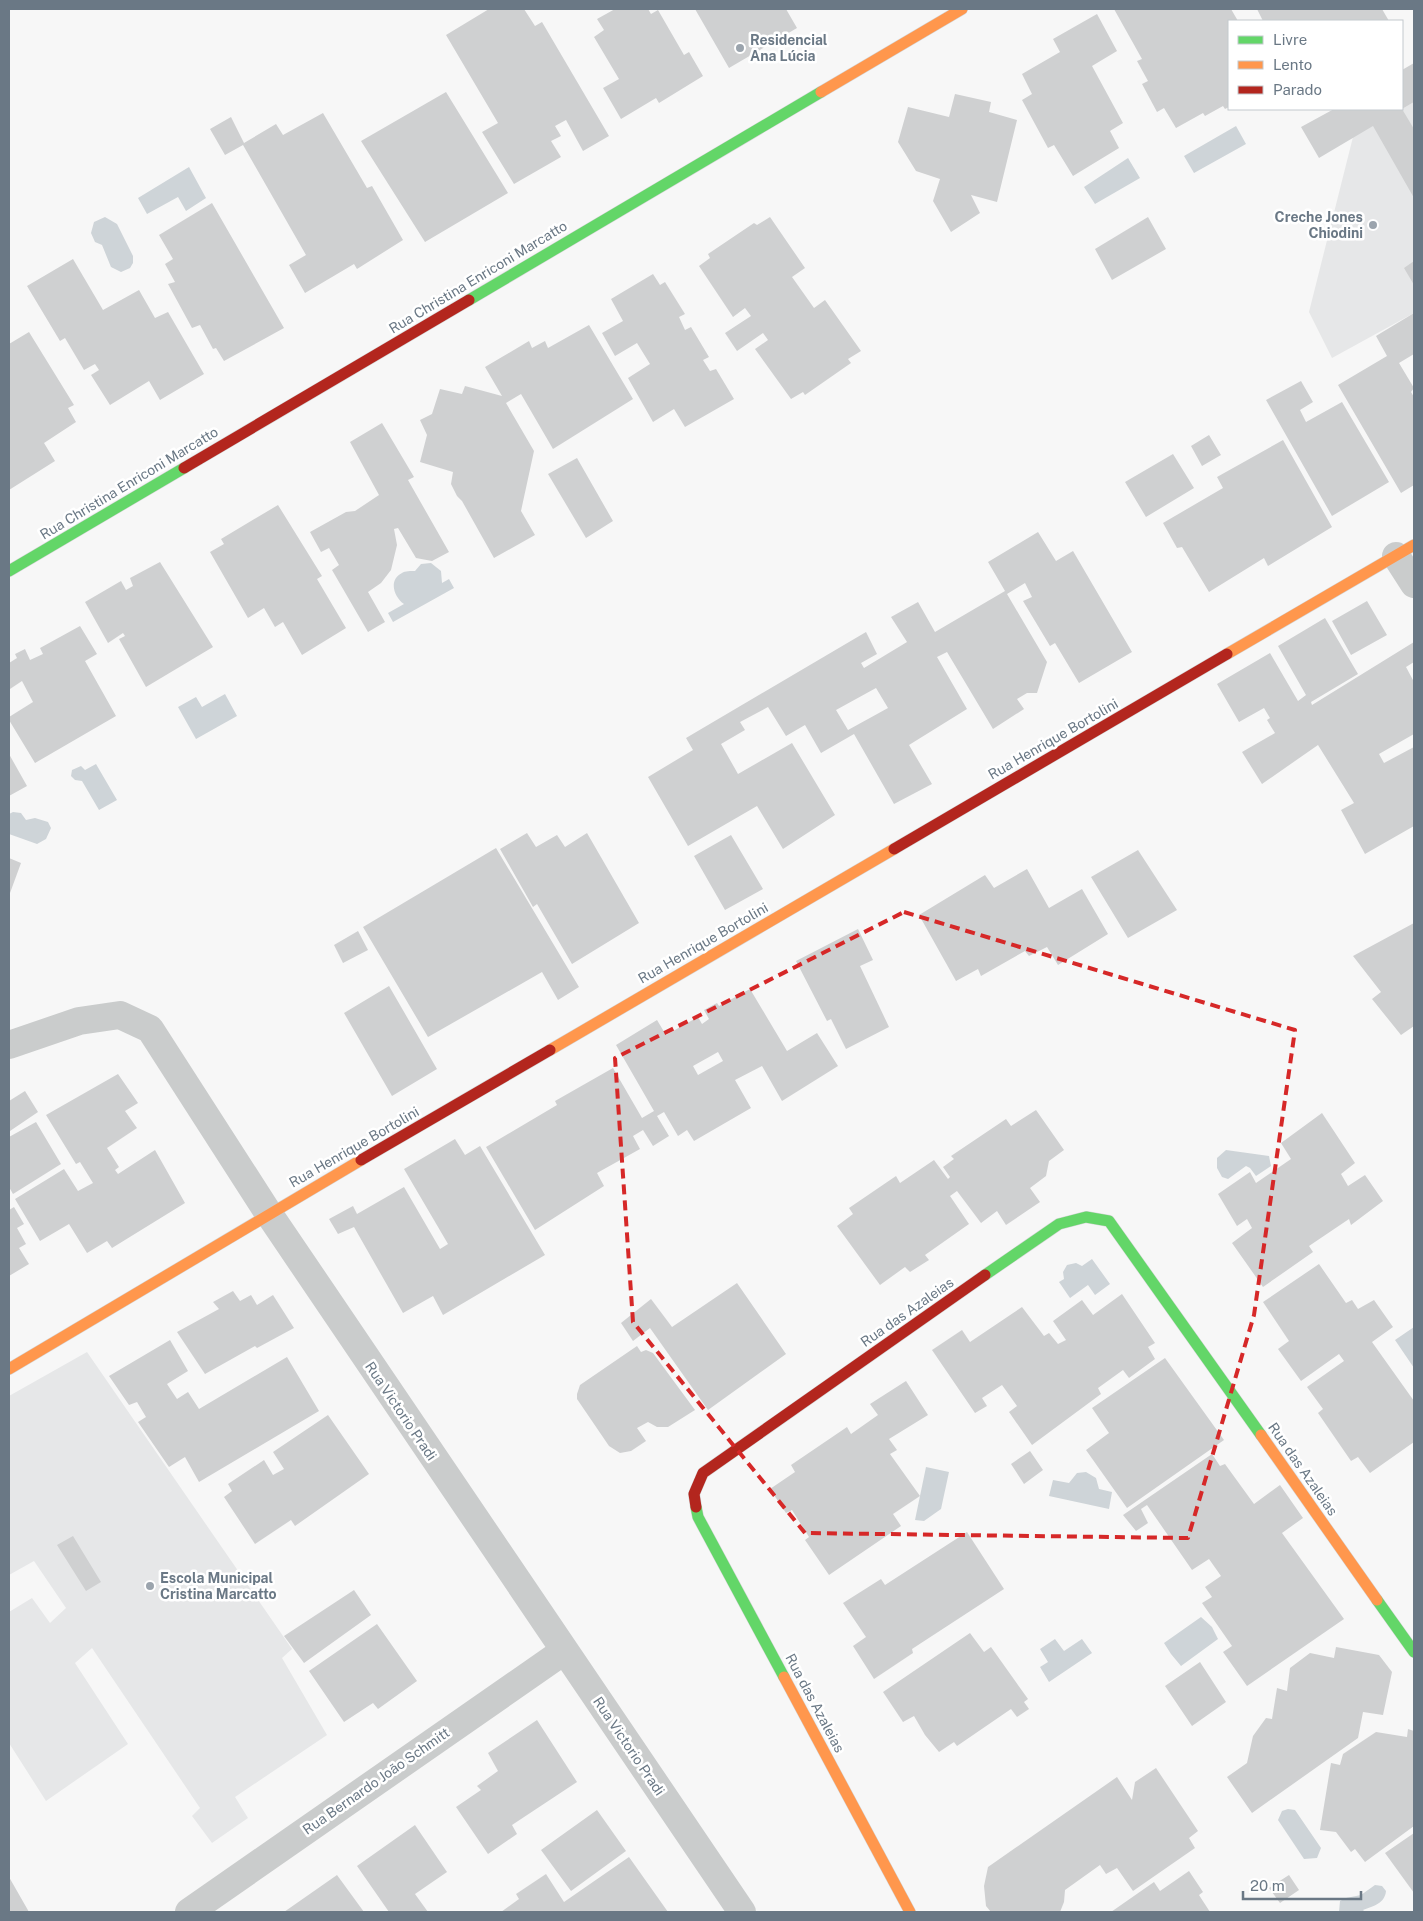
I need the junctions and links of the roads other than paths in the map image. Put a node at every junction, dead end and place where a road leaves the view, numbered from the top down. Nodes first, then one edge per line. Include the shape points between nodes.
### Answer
1 (962, 9) edge
2 (1405, 550) edge
3 (9, 571) edge
4 (1414, 584) edge
5 (9, 1045) edge
6 (269, 1214) junction
7 (9, 1369) edge
8 (564, 1651) junction
9 (1414, 1652) edge
10 (189, 1912) edge
11 (742, 1912) edge
12 (910, 1912) edge

1 - 3 street, Rua Christina Enriconi Marcatto
2 - 4 street
2 - 6 street, Rua Henrique Bortolini
5 - 6 street, Rua Victorio Pradi via 79,1021 120,1015 150,1029
6 - 7 street, Rua Henrique Bortolini
6 - 8 street, Rua Victorio Pradi
8 - 10 street, Rua Bernardo João Schmitt
8 - 11 street, Rua Victorio Pradi
9 - 12 street, Rua das Azaleias via 1109,1221 1086,1217 1059,1224 703,1473 694,1494 698,1517

